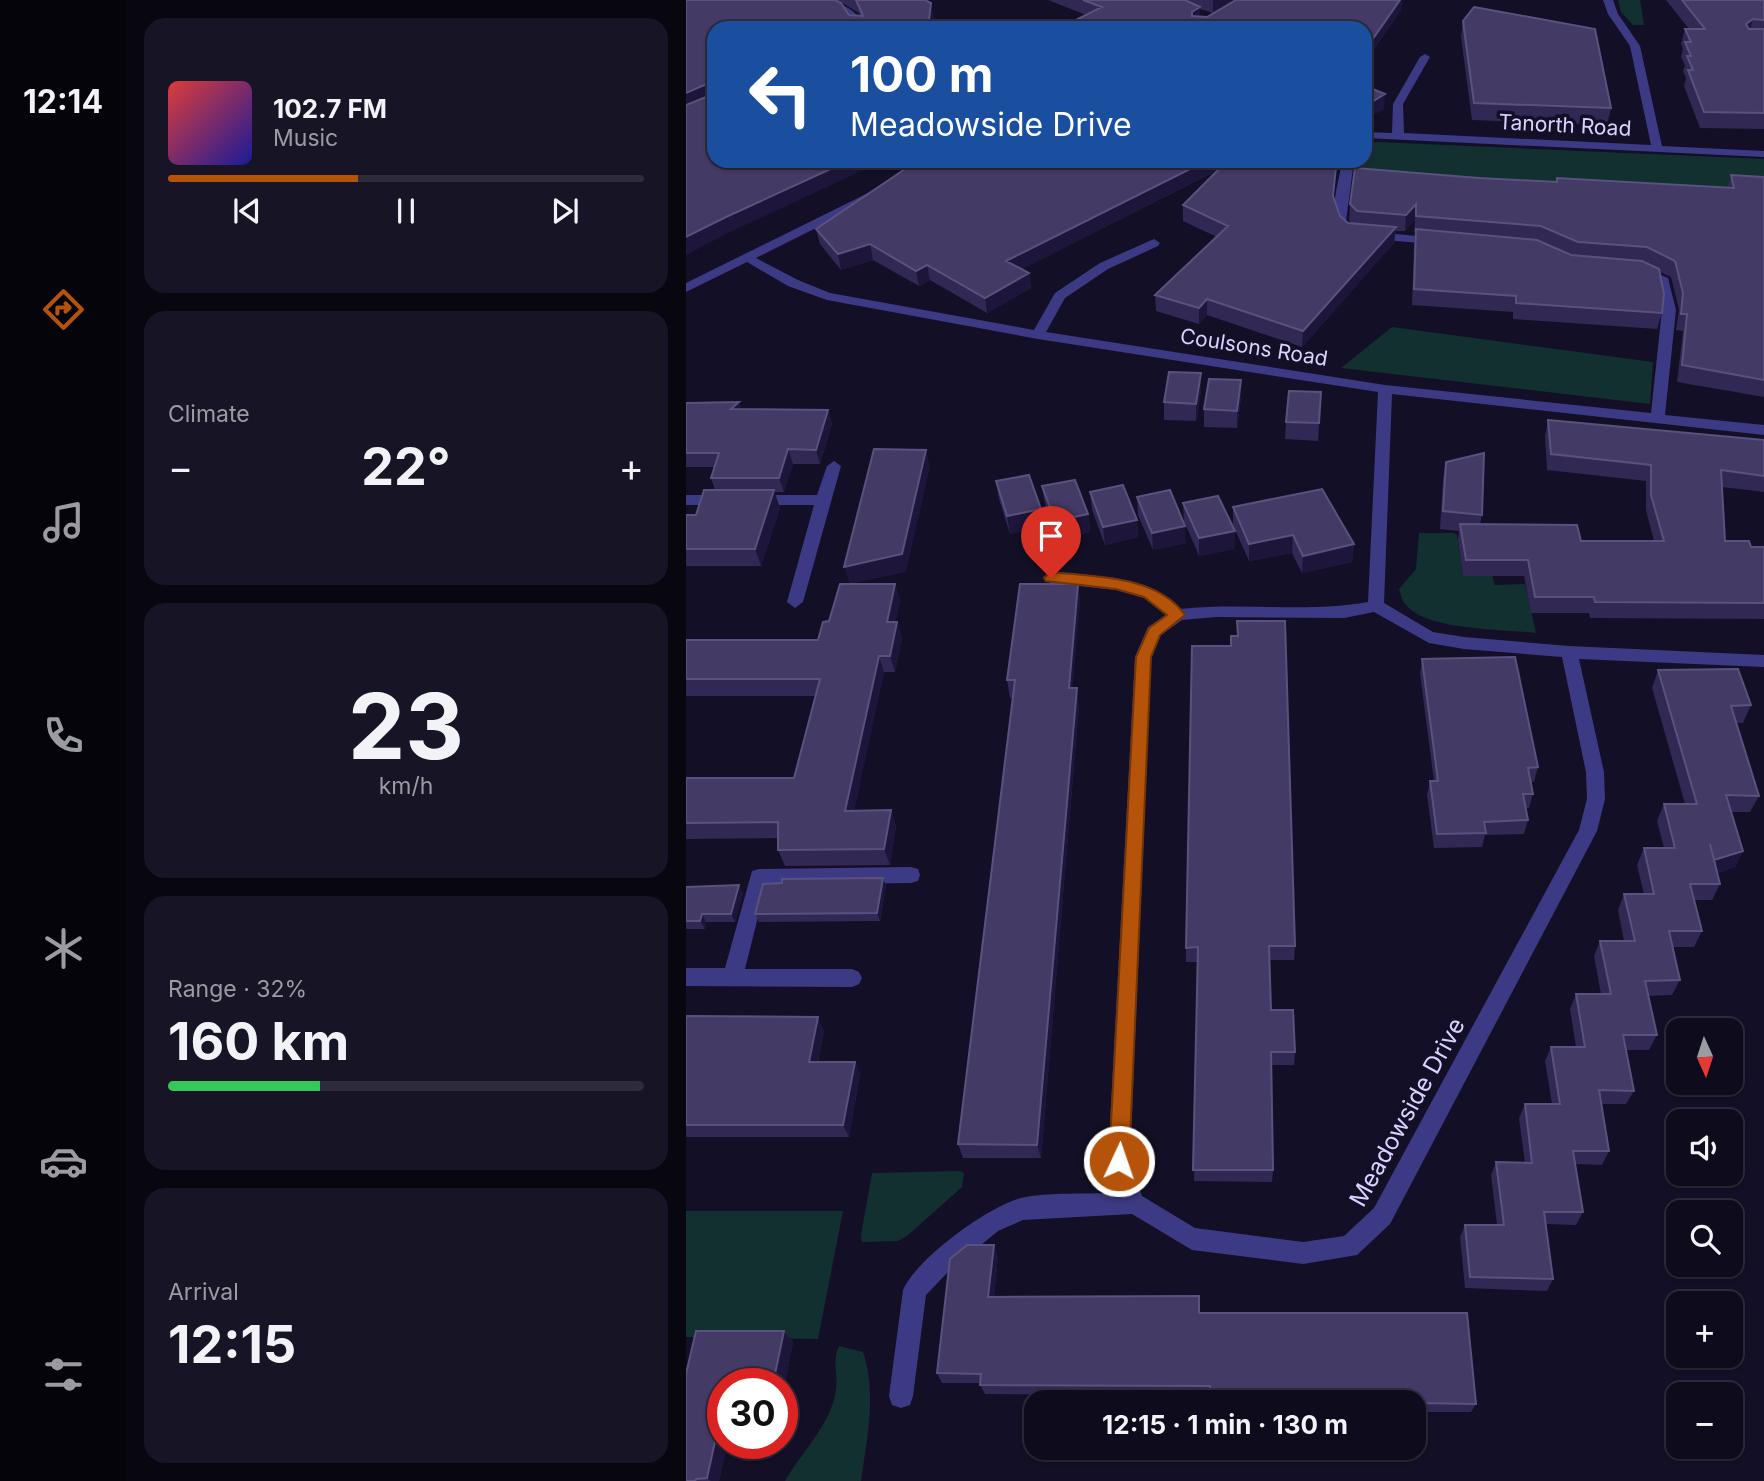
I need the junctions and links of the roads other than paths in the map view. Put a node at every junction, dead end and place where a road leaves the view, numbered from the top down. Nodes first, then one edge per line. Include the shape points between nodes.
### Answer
1 (820, 0) edge
2 (1608, 0) edge
3 (857, 21) edge
4 (1425, 57) dead end
5 (1372, 135) edge
6 (1398, 137) junction
7 (1657, 149) junction
8 (1764, 154) edge
9 (1347, 168) edge
10 (880, 191) edge
11 (1154, 243) dead end
12 (1449, 243) edge
13 (748, 258) junction
14 (1631, 269) edge
15 (686, 288) edge
16 (1038, 335) junction
17 (1385, 388) junction
18 (1657, 419) junction
19 (1764, 430) edge
20 (834, 466) dead end
21 (686, 500) edge
22 (823, 500) junction
23 (1051, 578) dead end
24 (795, 601) dead end
25 (1376, 606) junction
26 (1178, 615) junction
27 (1569, 652) junction
28 (1764, 661) edge
29 (911, 875) dead end
30 (686, 977) edge
31 (733, 977) junction
32 (852, 978) dead end
33 (1134, 1203) junction
34 (901, 1396) dead end

1 - 3 street
2 - 7 street via 1635,46
4 - 6 street via 1398,104
5 - 6 street, Tanorth Road
6 - 7 street, Tanorth Road
7 - 8 street, Tanorth Road
9 - 12 street via 1343,228 1351,233
10 - 13 street
11 - 16 street via 1104,266 1060,296
13 - 15 street
13 - 16 street, Coulsons Road via 827,296
14 - 18 street via 1663,281 1669,310
16 - 17 street, Coulsons Road
17 - 18 street, Coulsons Road
17 - 25 street
18 - 19 street, Coulsons Road
20 - 22 street
21 - 22 street
22 - 24 street
23 - 26 street via 1116,584 1150,594
25 - 26 street via 1344,612
25 - 27 street via 1429,637
26 - 33 street via 1154,631 1143,657 1119,1161
27 - 28 street
27 - 33 street, Meadowside Drive via 1595,772 1596,799 1588,831 1382,1216 1349,1247 1303,1253 1192,1239
29 - 31 street via 759,877
30 - 31 street
31 - 32 street
33 - 34 street via 1022,1209 990,1223 941,1263 915,1290

